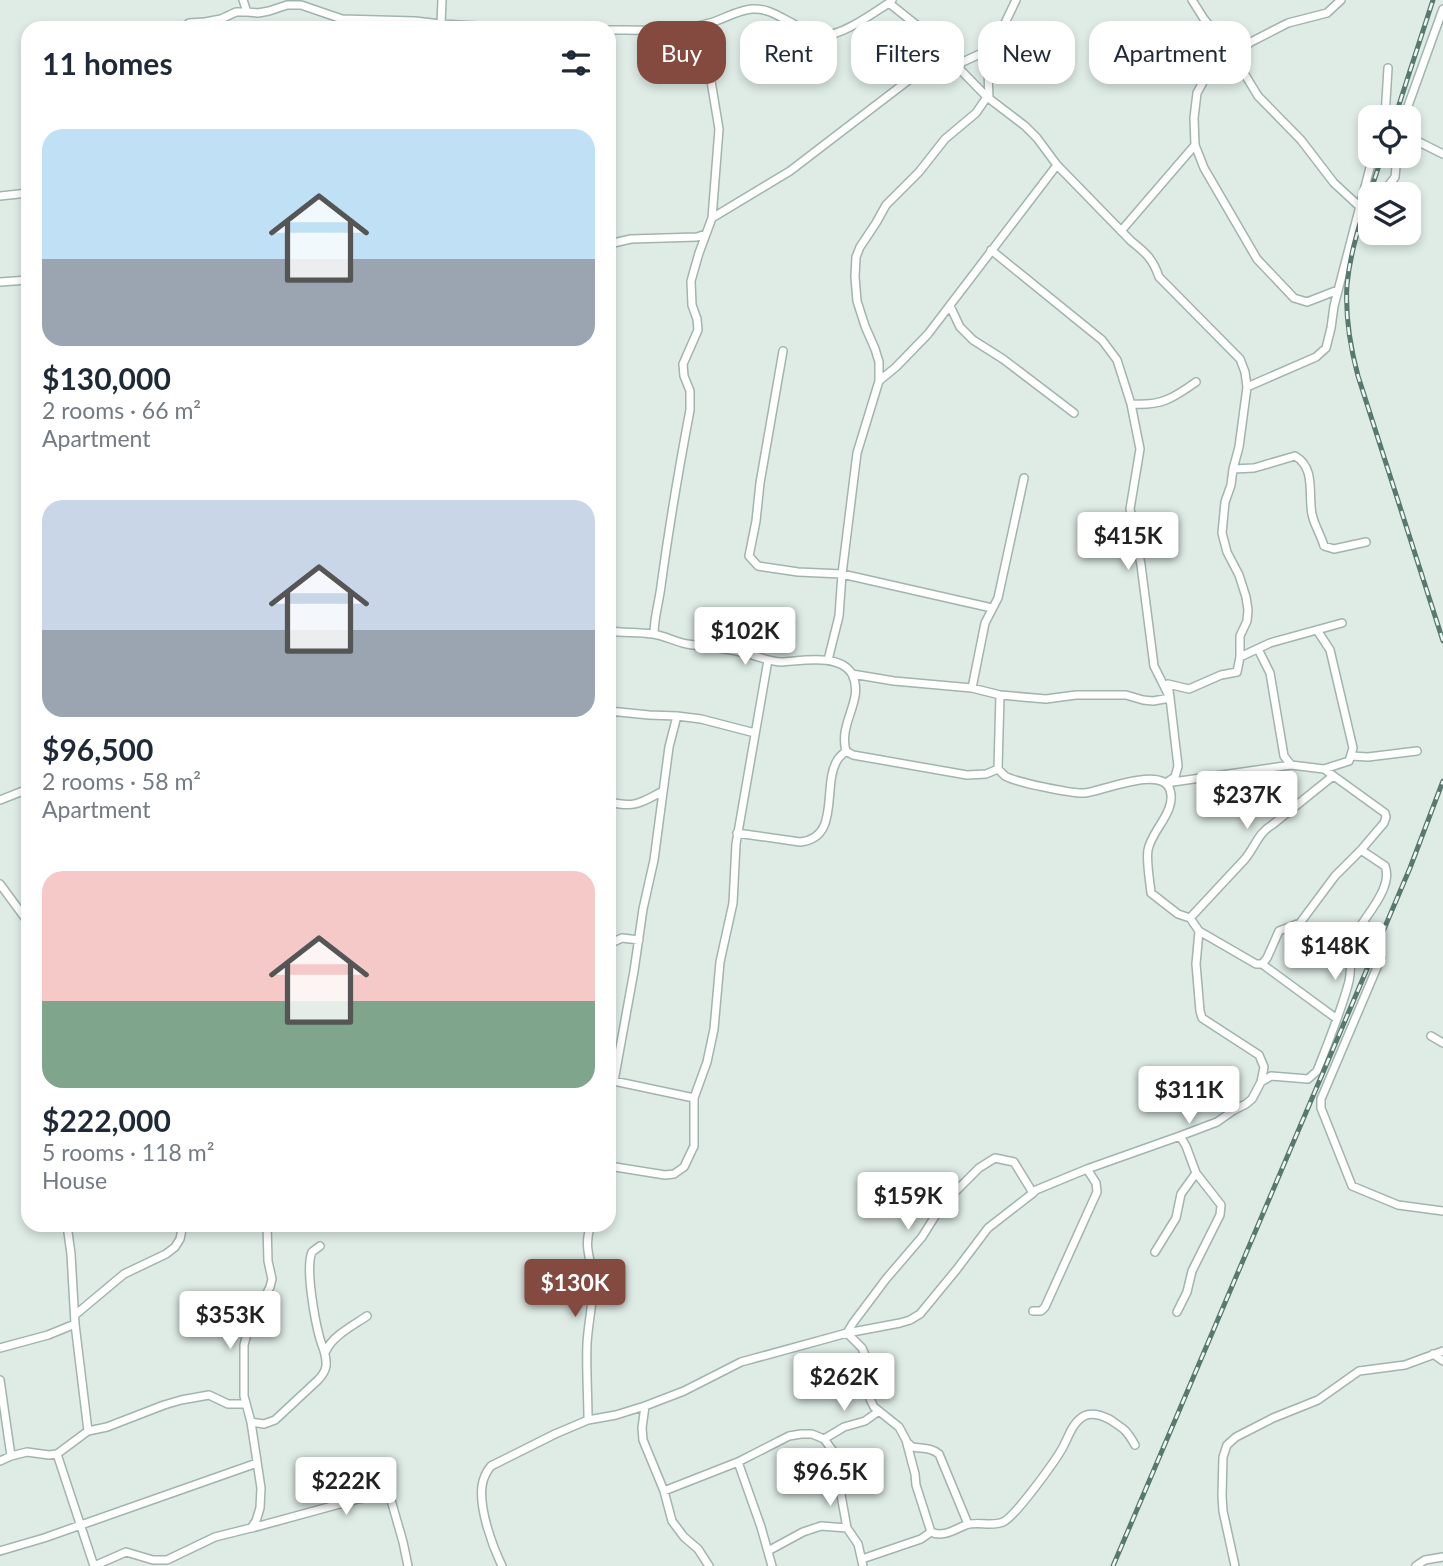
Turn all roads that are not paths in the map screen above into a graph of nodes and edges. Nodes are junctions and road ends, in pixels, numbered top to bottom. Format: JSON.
{"nodes":[{"id":1,"x":243,"y":0,"type":"edge"},
{"id":2,"x":442,"y":0,"type":"edge"},
{"id":3,"x":765,"y":0,"type":"edge"},
{"id":4,"x":1016,"y":0,"type":"edge"},
{"id":5,"x":1192,"y":0,"type":"edge"},
{"id":6,"x":1341,"y":0,"type":"edge"},
{"id":7,"x":891,"y":1,"type":"edge"},
{"id":8,"x":761,"y":9,"type":"junction"},
{"id":9,"x":1443,"y":9,"type":"edge"},
{"id":10,"x":247,"y":12,"type":"junction"},
{"id":11,"x":210,"y":21,"type":"edge"},
{"id":12,"x":362,"y":21,"type":"edge"},
{"id":13,"x":441,"y":21,"type":"edge"},
{"id":14,"x":715,"y":21,"type":"edge"},
{"id":15,"x":913,"y":21,"type":"edge"},
{"id":16,"x":1006,"y":21,"type":"edge"},
{"id":17,"x":1206,"y":21,"type":"edge"},
{"id":18,"x":616,"y":30,"type":"edge"},
{"id":19,"x":637,"y":30,"type":"edge"},
{"id":20,"x":1251,"y":42,"type":"edge"},
{"id":21,"x":1388,"y":68,"type":"dead end"},
{"id":22,"x":964,"y":73,"type":"edge"},
{"id":23,"x":712,"y":84,"type":"edge"},
{"id":24,"x":904,"y":84,"type":"edge"},
{"id":25,"x":988,"y":84,"type":"edge"},
{"id":26,"x":1202,"y":84,"type":"edge"},
{"id":27,"x":1251,"y":84,"type":"edge"},
{"id":28,"x":988,"y":97,"type":"junction"},
{"id":29,"x":1386,"y":105,"type":"edge"},
{"id":30,"x":1408,"y":105,"type":"edge"},
{"id":31,"x":1421,"y":143,"type":"edge"},
{"id":32,"x":1195,"y":145,"type":"junction"},
{"id":33,"x":1443,"y":154,"type":"edge"},
{"id":34,"x":1057,"y":165,"type":"junction"},
{"id":35,"x":21,"y":194,"type":"edge"},
{"id":36,"x":0,"y":196,"type":"edge"},
{"id":37,"x":1358,"y":205,"type":"edge"},
{"id":38,"x":1358,"y":215,"type":"edge"},
{"id":39,"x":712,"y":218,"type":"junction"},
{"id":40,"x":1121,"y":231,"type":"junction"},
{"id":41,"x":706,"y":234,"type":"junction"},
{"id":42,"x":616,"y":242,"type":"edge"},
{"id":43,"x":991,"y":250,"type":"junction"},
{"id":44,"x":21,"y":280,"type":"edge"},
{"id":45,"x":0,"y":282,"type":"edge"},
{"id":46,"x":1338,"y":290,"type":"junction"},
{"id":47,"x":950,"y":306,"type":"junction"},
{"id":48,"x":783,"y":351,"type":"dead end"},
{"id":49,"x":879,"y":381,"type":"junction"},
{"id":50,"x":1196,"y":382,"type":"dead end"},
{"id":51,"x":1247,"y":387,"type":"junction"},
{"id":52,"x":1131,"y":404,"type":"junction"},
{"id":53,"x":1074,"y":413,"type":"dead end"},
{"id":54,"x":1233,"y":469,"type":"junction"},
{"id":55,"x":1024,"y":478,"type":"dead end"},
{"id":56,"x":1366,"y":542,"type":"dead end"},
{"id":57,"x":842,"y":574,"type":"junction"},
{"id":58,"x":992,"y":608,"type":"junction"},
{"id":59,"x":1342,"y":623,"type":"dead end"},
{"id":60,"x":1317,"y":630,"type":"junction"},
{"id":61,"x":616,"y":631,"type":"edge"},
{"id":62,"x":654,"y":634,"type":"junction"},
{"id":63,"x":1258,"y":649,"type":"junction"},
{"id":64,"x":1240,"y":657,"type":"junction"},
{"id":65,"x":768,"y":660,"type":"junction"},
{"id":66,"x":828,"y":660,"type":"junction"},
{"id":67,"x":852,"y":674,"type":"junction"},
{"id":68,"x":972,"y":688,"type":"junction"},
{"id":69,"x":1000,"y":695,"type":"junction"},
{"id":70,"x":1170,"y":698,"type":"junction"},
{"id":71,"x":616,"y":711,"type":"edge"},
{"id":72,"x":677,"y":716,"type":"junction"},
{"id":73,"x":755,"y":733,"type":"junction"},
{"id":74,"x":846,"y":751,"type":"junction"},
{"id":75,"x":1417,"y":751,"type":"dead end"},
{"id":76,"x":1352,"y":756,"type":"junction"},
{"id":77,"x":1291,"y":765,"type":"junction"},
{"id":78,"x":998,"y":769,"type":"junction"},
{"id":79,"x":1324,"y":769,"type":"junction"},
{"id":80,"x":1333,"y":776,"type":"junction"},
{"id":81,"x":1166,"y":783,"type":"junction"},
{"id":82,"x":663,"y":791,"type":"junction"},
{"id":83,"x":21,"y":792,"type":"edge"},
{"id":84,"x":0,"y":800,"type":"edge"},
{"id":85,"x":616,"y":804,"type":"edge"},
{"id":86,"x":737,"y":833,"type":"junction"},
{"id":87,"x":1361,"y":850,"type":"junction"},
{"id":88,"x":0,"y":884,"type":"edge"},
{"id":89,"x":21,"y":912,"type":"edge"},
{"id":90,"x":1190,"y":918,"type":"junction"},
{"id":91,"x":1199,"y":931,"type":"junction"},
{"id":92,"x":639,"y":940,"type":"junction"},
{"id":93,"x":616,"y":941,"type":"edge"},
{"id":94,"x":1381,"y":958,"type":"dead end"},
{"id":95,"x":1262,"y":964,"type":"junction"},
{"id":96,"x":1336,"y":1018,"type":"junction"},
{"id":97,"x":1431,"y":1036,"type":"dead end"},
{"id":98,"x":1443,"y":1043,"type":"edge"},
{"id":99,"x":616,"y":1059,"type":"edge"},
{"id":100,"x":616,"y":1081,"type":"edge"},
{"id":101,"x":1261,"y":1082,"type":"junction"},
{"id":102,"x":694,"y":1098,"type":"junction"},
{"id":103,"x":1180,"y":1136,"type":"junction"},
{"id":104,"x":616,"y":1167,"type":"edge"},
{"id":105,"x":1087,"y":1168,"type":"junction"},
{"id":106,"x":1196,"y":1173,"type":"junction"},
{"id":107,"x":1034,"y":1193,"type":"junction"},
{"id":108,"x":1443,"y":1211,"type":"edge"},
{"id":109,"x":67,"y":1232,"type":"edge"},
{"id":110,"x":182,"y":1232,"type":"edge"},
{"id":111,"x":267,"y":1232,"type":"edge"},
{"id":112,"x":589,"y":1232,"type":"edge"},
{"id":113,"x":320,"y":1246,"type":"dead end"},
{"id":114,"x":1155,"y":1252,"type":"dead end"},
{"id":115,"x":1033,"y":1311,"type":"dead end"},
{"id":116,"x":1177,"y":1312,"type":"dead end"},
{"id":117,"x":75,"y":1315,"type":"junction"},
{"id":118,"x":367,"y":1316,"type":"dead end"},
{"id":119,"x":75,"y":1324,"type":"junction"},
{"id":120,"x":847,"y":1333,"type":"junction"},
{"id":121,"x":0,"y":1348,"type":"edge"},
{"id":122,"x":326,"y":1351,"type":"junction"},
{"id":123,"x":1443,"y":1351,"type":"edge"},
{"id":124,"x":1433,"y":1354,"type":"junction"},
{"id":125,"x":1443,"y":1361,"type":"edge"},
{"id":126,"x":0,"y":1380,"type":"edge"},
{"id":127,"x":246,"y":1405,"type":"junction"},
{"id":128,"x":645,"y":1406,"type":"junction"},
{"id":129,"x":879,"y":1411,"type":"junction"},
{"id":130,"x":588,"y":1420,"type":"junction"},
{"id":131,"x":251,"y":1422,"type":"junction"},
{"id":132,"x":88,"y":1431,"type":"junction"},
{"id":133,"x":824,"y":1439,"type":"junction"},
{"id":134,"x":906,"y":1440,"type":"junction"},
{"id":135,"x":1135,"y":1445,"type":"dead end"},
{"id":136,"x":57,"y":1454,"type":"junction"},
{"id":137,"x":11,"y":1456,"type":"junction"},
{"id":138,"x":0,"y":1461,"type":"edge"},
{"id":139,"x":738,"y":1462,"type":"junction"},
{"id":140,"x":257,"y":1463,"type":"junction"},
{"id":141,"x":664,"y":1491,"type":"junction"},
{"id":142,"x":968,"y":1524,"type":"junction"},
{"id":143,"x":80,"y":1525,"type":"junction"},
{"id":144,"x":251,"y":1528,"type":"junction"},
{"id":145,"x":847,"y":1528,"type":"junction"},
{"id":146,"x":931,"y":1532,"type":"junction"},
{"id":147,"x":0,"y":1551,"type":"edge"},
{"id":148,"x":768,"y":1551,"type":"junction"},
{"id":149,"x":1443,"y":1557,"type":"edge"},
{"id":150,"x":862,"y":1562,"type":"edge"},
{"id":151,"x":1418,"y":1565,"type":"edge"},
{"id":152,"x":408,"y":1566,"type":"edge"},
{"id":153,"x":502,"y":1566,"type":"edge"},
{"id":154,"x":709,"y":1566,"type":"edge"},
{"id":155,"x":772,"y":1566,"type":"edge"},
{"id":156,"x":1235,"y":1566,"type":"edge"},
{"id":157,"x":1406,"y":1566,"type":"edge"}],
"edges":[{"from":1,"to":10,"type":"street"},
{"from":2,"to":13,"type":"street"},
{"from":3,"to":8,"type":"street"},
{"from":4,"to":16,"type":"street"},
{"from":5,"to":17,"type":"street"},
{"from":6,"to":20,"type":"street"},
{"from":7,"to":8,"type":"street"},
{"from":7,"to":15,"type":"street"},
{"from":8,"to":14,"type":"street"},
{"from":9,"to":30,"type":"street"},
{"from":10,"to":11,"type":"street"},
{"from":10,"to":12,"type":"street"},
{"from":18,"to":19,"type":"street"},
{"from":21,"to":29,"type":"street"},
{"from":22,"to":28,"type":"street"},
{"from":23,"to":39,"type":"street"},
{"from":24,"to":39,"type":"street"},
{"from":25,"to":28,"type":"street"},
{"from":26,"to":32,"type":"street"},
{"from":27,"to":37,"type":"street"},
{"from":28,"to":34,"type":"street"},
{"from":28,"to":49,"type":"street"},
{"from":31,"to":33,"type":"street"},
{"from":32,"to":40,"type":"street"},
{"from":32,"to":46,"type":"street"},
{"from":34,"to":40,"type":"street"},
{"from":34,"to":43,"type":"street"},
{"from":35,"to":36,"type":"street"},
{"from":38,"to":46,"type":"street"},
{"from":39,"to":41,"type":"street"},
{"from":40,"to":51,"type":"street"},
{"from":41,"to":42,"type":"street"},
{"from":41,"to":62,"type":"street"},
{"from":43,"to":47,"type":"street"},
{"from":43,"to":52,"type":"street"},
{"from":44,"to":45,"type":"street"},
{"from":46,"to":51,"type":"street"},
{"from":47,"to":49,"type":"street"},
{"from":47,"to":53,"type":"street"},
{"from":48,"to":57,"type":"street"},
{"from":49,"to":57,"type":"street"},
{"from":50,"to":52,"type":"street"},
{"from":51,"to":54,"type":"street"},
{"from":52,"to":70,"type":"street"},
{"from":54,"to":56,"type":"street"},
{"from":54,"to":64,"type":"street"},
{"from":55,"to":58,"type":"street"},
{"from":57,"to":58,"type":"street"},
{"from":57,"to":66,"type":"street"},
{"from":58,"to":68,"type":"street"},
{"from":59,"to":60,"type":"street"},
{"from":60,"to":63,"type":"street"},
{"from":60,"to":76,"type":"street"},
{"from":61,"to":62,"type":"street"},
{"from":62,"to":65,"type":"street"},
{"from":63,"to":64,"type":"street"},
{"from":63,"to":77,"type":"street"},
{"from":64,"to":70,"type":"street"},
{"from":65,"to":66,"type":"street"},
{"from":65,"to":73,"type":"street"},
{"from":66,"to":67,"type":"street"},
{"from":67,"to":68,"type":"street"},
{"from":67,"to":74,"type":"street"},
{"from":68,"to":69,"type":"street"},
{"from":69,"to":70,"type":"street"},
{"from":69,"to":78,"type":"street"},
{"from":70,"to":81,"type":"street"},
{"from":71,"to":72,"type":"street"},
{"from":72,"to":73,"type":"street"},
{"from":72,"to":82,"type":"street"},
{"from":73,"to":86,"type":"street"},
{"from":74,"to":78,"type":"street"},
{"from":74,"to":86,"type":"street"},
{"from":75,"to":76,"type":"street"},
{"from":76,"to":79,"type":"street"},
{"from":77,"to":79,"type":"street"},
{"from":77,"to":81,"type":"street"},
{"from":78,"to":81,"type":"street"},
{"from":79,"to":80,"type":"street"},
{"from":80,"to":87,"type":"street"},
{"from":80,"to":90,"type":"street"},
{"from":81,"to":90,"type":"street"},
{"from":82,"to":85,"type":"street"},
{"from":82,"to":92,"type":"street"},
{"from":83,"to":84,"type":"street"},
{"from":86,"to":102,"type":"street"},
{"from":87,"to":95,"type":"street"},
{"from":87,"to":96,"type":"street"},
{"from":88,"to":89,"type":"street"},
{"from":90,"to":91,"type":"street"},
{"from":91,"to":95,"type":"street"},
{"from":91,"to":101,"type":"street"},
{"from":92,"to":93,"type":"street"},
{"from":92,"to":99,"type":"street"},
{"from":94,"to":108,"type":"street"},
{"from":95,"to":96,"type":"street"},
{"from":96,"to":101,"type":"street"},
{"from":97,"to":98,"type":"street"},
{"from":100,"to":102,"type":"street"},
{"from":101,"to":103,"type":"street"},
{"from":102,"to":104,"type":"street"},
{"from":103,"to":105,"type":"street"},
{"from":103,"to":106,"type":"street"},
{"from":105,"to":107,"type":"street"},
{"from":105,"to":115,"type":"street"},
{"from":106,"to":114,"type":"street"},
{"from":106,"to":116,"type":"street"},
{"from":107,"to":120,"type":"street"},
{"from":107,"to":120,"type":"street"},
{"from":109,"to":117,"type":"street"},
{"from":110,"to":117,"type":"street"},
{"from":111,"to":127,"type":"street"},
{"from":112,"to":130,"type":"street"},
{"from":113,"to":122,"type":"street"},
{"from":117,"to":119,"type":"street"},
{"from":118,"to":122,"type":"street"},
{"from":119,"to":121,"type":"street"},
{"from":119,"to":132,"type":"street"},
{"from":120,"to":128,"type":"street"},
{"from":120,"to":129,"type":"street"},
{"from":122,"to":131,"type":"street"},
{"from":123,"to":124,"type":"street"},
{"from":124,"to":125,"type":"street"},
{"from":124,"to":156,"type":"street"},
{"from":126,"to":137,"type":"street"},
{"from":127,"to":131,"type":"street"},
{"from":127,"to":132,"type":"street"},
{"from":128,"to":130,"type":"street"},
{"from":128,"to":141,"type":"street"},
{"from":129,"to":133,"type":"street"},
{"from":129,"to":134,"type":"street"},
{"from":130,"to":153,"type":"street"},
{"from":131,"to":140,"type":"street"},
{"from":132,"to":136,"type":"street"},
{"from":133,"to":139,"type":"street"},
{"from":133,"to":145,"type":"street"},
{"from":134,"to":142,"type":"street"},
{"from":134,"to":146,"type":"street"},
{"from":135,"to":142,"type":"street"},
{"from":136,"to":137,"type":"street"},
{"from":136,"to":143,"type":"street"},
{"from":137,"to":138,"type":"street"},
{"from":139,"to":141,"type":"street"},
{"from":139,"to":148,"type":"street"},
{"from":140,"to":143,"type":"street"},
{"from":140,"to":144,"type":"street"},
{"from":141,"to":154,"type":"street"},
{"from":142,"to":146,"type":"street"},
{"from":143,"to":144,"type":"street"},
{"from":143,"to":147,"type":"street"},
{"from":144,"to":152,"type":"street"},
{"from":145,"to":148,"type":"street"},
{"from":145,"to":150,"type":"street"},
{"from":146,"to":150,"type":"street"},
{"from":148,"to":155,"type":"street"},
{"from":149,"to":151,"type":"street"},
{"from":151,"to":157,"type":"street"}]}
